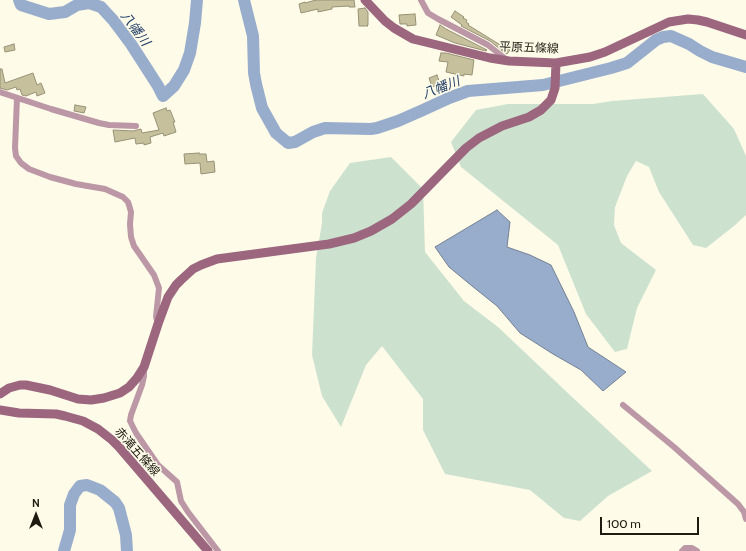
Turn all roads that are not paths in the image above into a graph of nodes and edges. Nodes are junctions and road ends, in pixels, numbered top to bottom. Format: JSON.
{"nodes":[{"id":1,"x":365,"y":0,"type":"edge"},
{"id":2,"x":421,"y":0,"type":"edge"},
{"id":3,"x":746,"y":35,"type":"edge"},
{"id":4,"x":509,"y":61,"type":"junction"},
{"id":5,"x":556,"y":63,"type":"junction"},
{"id":6,"x":0,"y":92,"type":"edge"},
{"id":7,"x":17,"y":98,"type":"junction"},
{"id":8,"x":136,"y":126,"type":"dead end"},
{"id":9,"x":158,"y":324,"type":"junction"},
{"id":10,"x":144,"y":367,"type":"junction"},
{"id":11,"x":0,"y":394,"type":"edge"},
{"id":12,"x":623,"y":405,"type":"dead end"},
{"id":13,"x":0,"y":410,"type":"edge"},
{"id":14,"x":746,"y":518,"type":"edge"},
{"id":15,"x":208,"y":551,"type":"edge"},
{"id":16,"x":218,"y":551,"type":"edge"},
{"id":17,"x":682,"y":551,"type":"edge"},
{"id":18,"x":698,"y":551,"type":"edge"}],
"edges":[{"from":1,"to":4,"type":"street","name":"平原五條線"},
{"from":2,"to":4,"type":"street"},
{"from":3,"to":5,"type":"street","name":"平原五條線"},
{"from":4,"to":5,"type":"street","name":"平原五條線"},
{"from":5,"to":9,"type":"street"},
{"from":6,"to":7,"type":"street"},
{"from":7,"to":8,"type":"street"},
{"from":7,"to":9,"type":"street"},
{"from":9,"to":10,"type":"street"},
{"from":10,"to":11,"type":"street"},
{"from":10,"to":16,"type":"street"},
{"from":12,"to":14,"type":"street"},
{"from":13,"to":15,"type":"street","name":"赤滝五條線"},
{"from":17,"to":18,"type":"street"}]}
